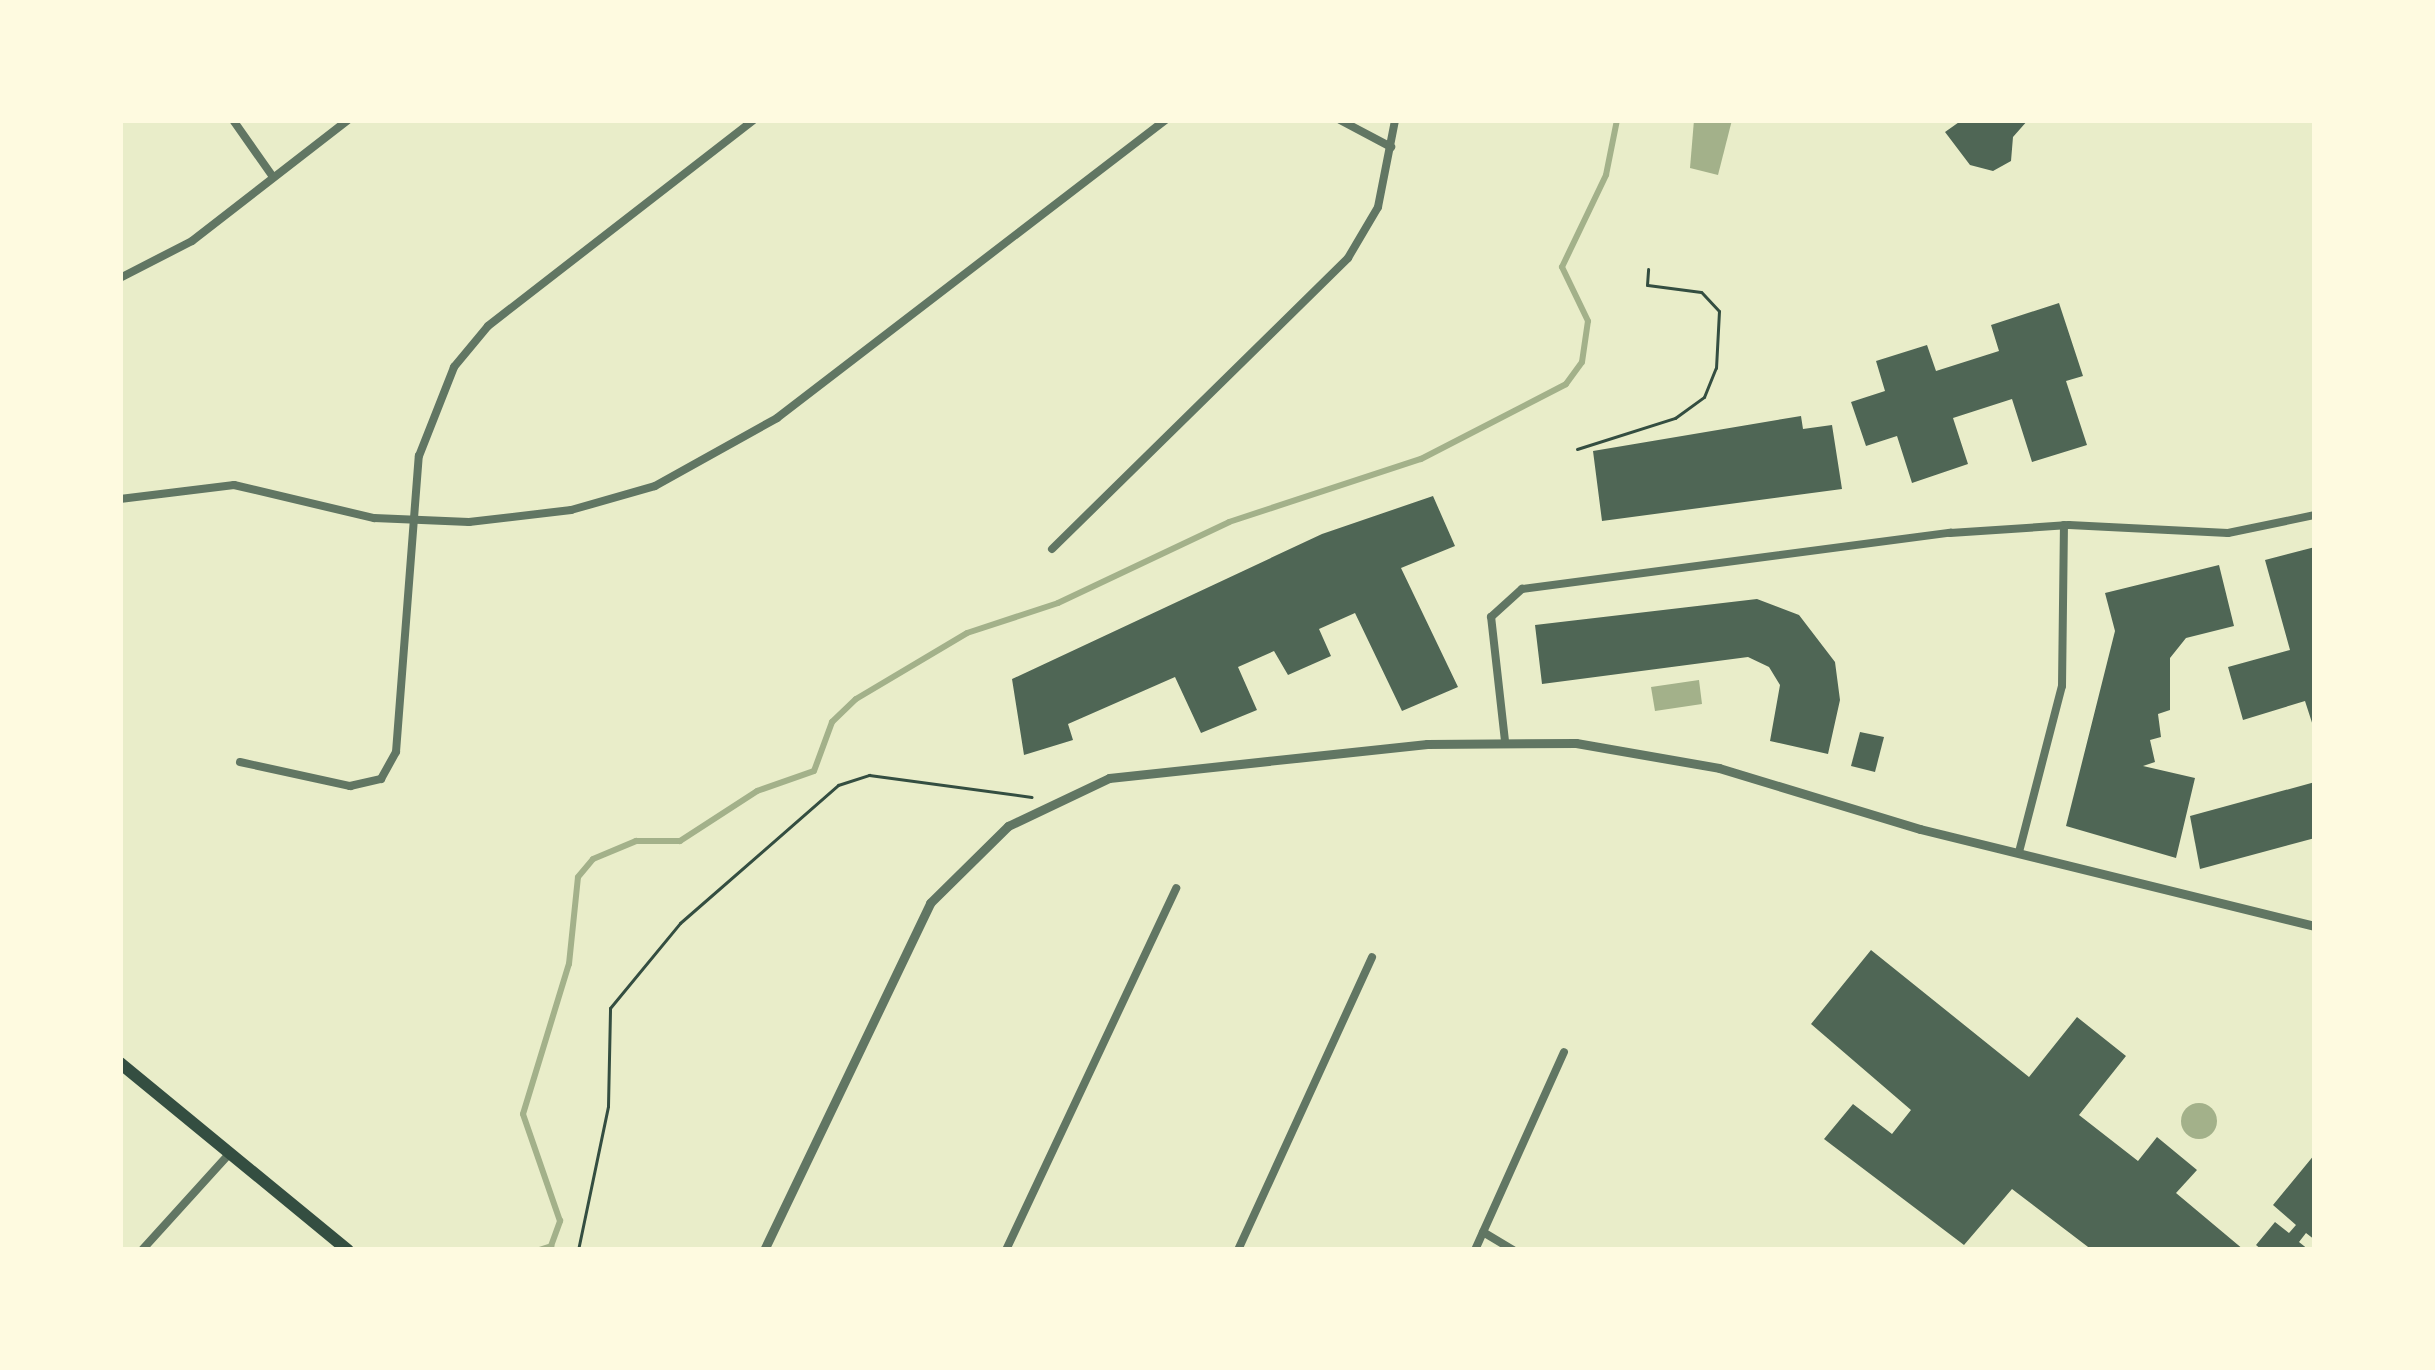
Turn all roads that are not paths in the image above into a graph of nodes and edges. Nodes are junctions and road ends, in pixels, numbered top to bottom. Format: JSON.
{"nodes":[{"id":1,"x":233,"y":120,"type":"edge"},
{"id":2,"x":348,"y":120,"type":"edge"},
{"id":3,"x":754,"y":120,"type":"edge"},
{"id":4,"x":1166,"y":120,"type":"edge"},
{"id":5,"x":1340,"y":120,"type":"edge"},
{"id":6,"x":1395,"y":120,"type":"edge"},
{"id":7,"x":1391,"y":147,"type":"junction"},
{"id":8,"x":272,"y":177,"type":"junction"},
{"id":9,"x":120,"y":278,"type":"edge"},
{"id":10,"x":120,"y":499,"type":"edge"},
{"id":11,"x":2315,"y":515,"type":"edge"},
{"id":12,"x":412,"y":520,"type":"junction"},
{"id":13,"x":2064,"y":525,"type":"junction"},
{"id":14,"x":1052,"y":549,"type":"dead end"},
{"id":15,"x":1505,"y":740,"type":"junction"},
{"id":16,"x":239,"y":762,"type":"dead end"},
{"id":17,"x":2019,"y":852,"type":"junction"},
{"id":18,"x":1177,"y":888,"type":"dead end"},
{"id":19,"x":2315,"y":926,"type":"edge"},
{"id":20,"x":1372,"y":957,"type":"dead end"},
{"id":21,"x":1564,"y":1052,"type":"dead end"},
{"id":22,"x":120,"y":1063,"type":"edge"},
{"id":23,"x":230,"y":1153,"type":"junction"},
{"id":24,"x":1483,"y":1232,"type":"junction"},
{"id":25,"x":142,"y":1250,"type":"edge"},
{"id":26,"x":348,"y":1250,"type":"edge"},
{"id":27,"x":764,"y":1250,"type":"edge"},
{"id":28,"x":1006,"y":1250,"type":"edge"},
{"id":29,"x":1238,"y":1250,"type":"edge"},
{"id":30,"x":1474,"y":1250,"type":"edge"},
{"id":31,"x":1513,"y":1250,"type":"edge"}],
"edges":[{"from":1,"to":8,"type":"street"},
{"from":2,"to":8,"type":"street"},
{"from":3,"to":12,"type":"street"},
{"from":4,"to":12,"type":"street"},
{"from":5,"to":7,"type":"street"},
{"from":6,"to":7,"type":"street"},
{"from":7,"to":14,"type":"street"},
{"from":8,"to":9,"type":"street"},
{"from":10,"to":12,"type":"street"},
{"from":11,"to":13,"type":"street"},
{"from":12,"to":16,"type":"street"},
{"from":13,"to":15,"type":"street"},
{"from":13,"to":17,"type":"street"},
{"from":15,"to":17,"type":"street"},
{"from":15,"to":27,"type":"street"},
{"from":17,"to":19,"type":"street"},
{"from":18,"to":28,"type":"street"},
{"from":20,"to":29,"type":"street"},
{"from":21,"to":24,"type":"street"},
{"from":22,"to":23,"type":"main road"},
{"from":23,"to":25,"type":"street"},
{"from":23,"to":26,"type":"main road"},
{"from":24,"to":30,"type":"street"},
{"from":24,"to":31,"type":"street"}]}
